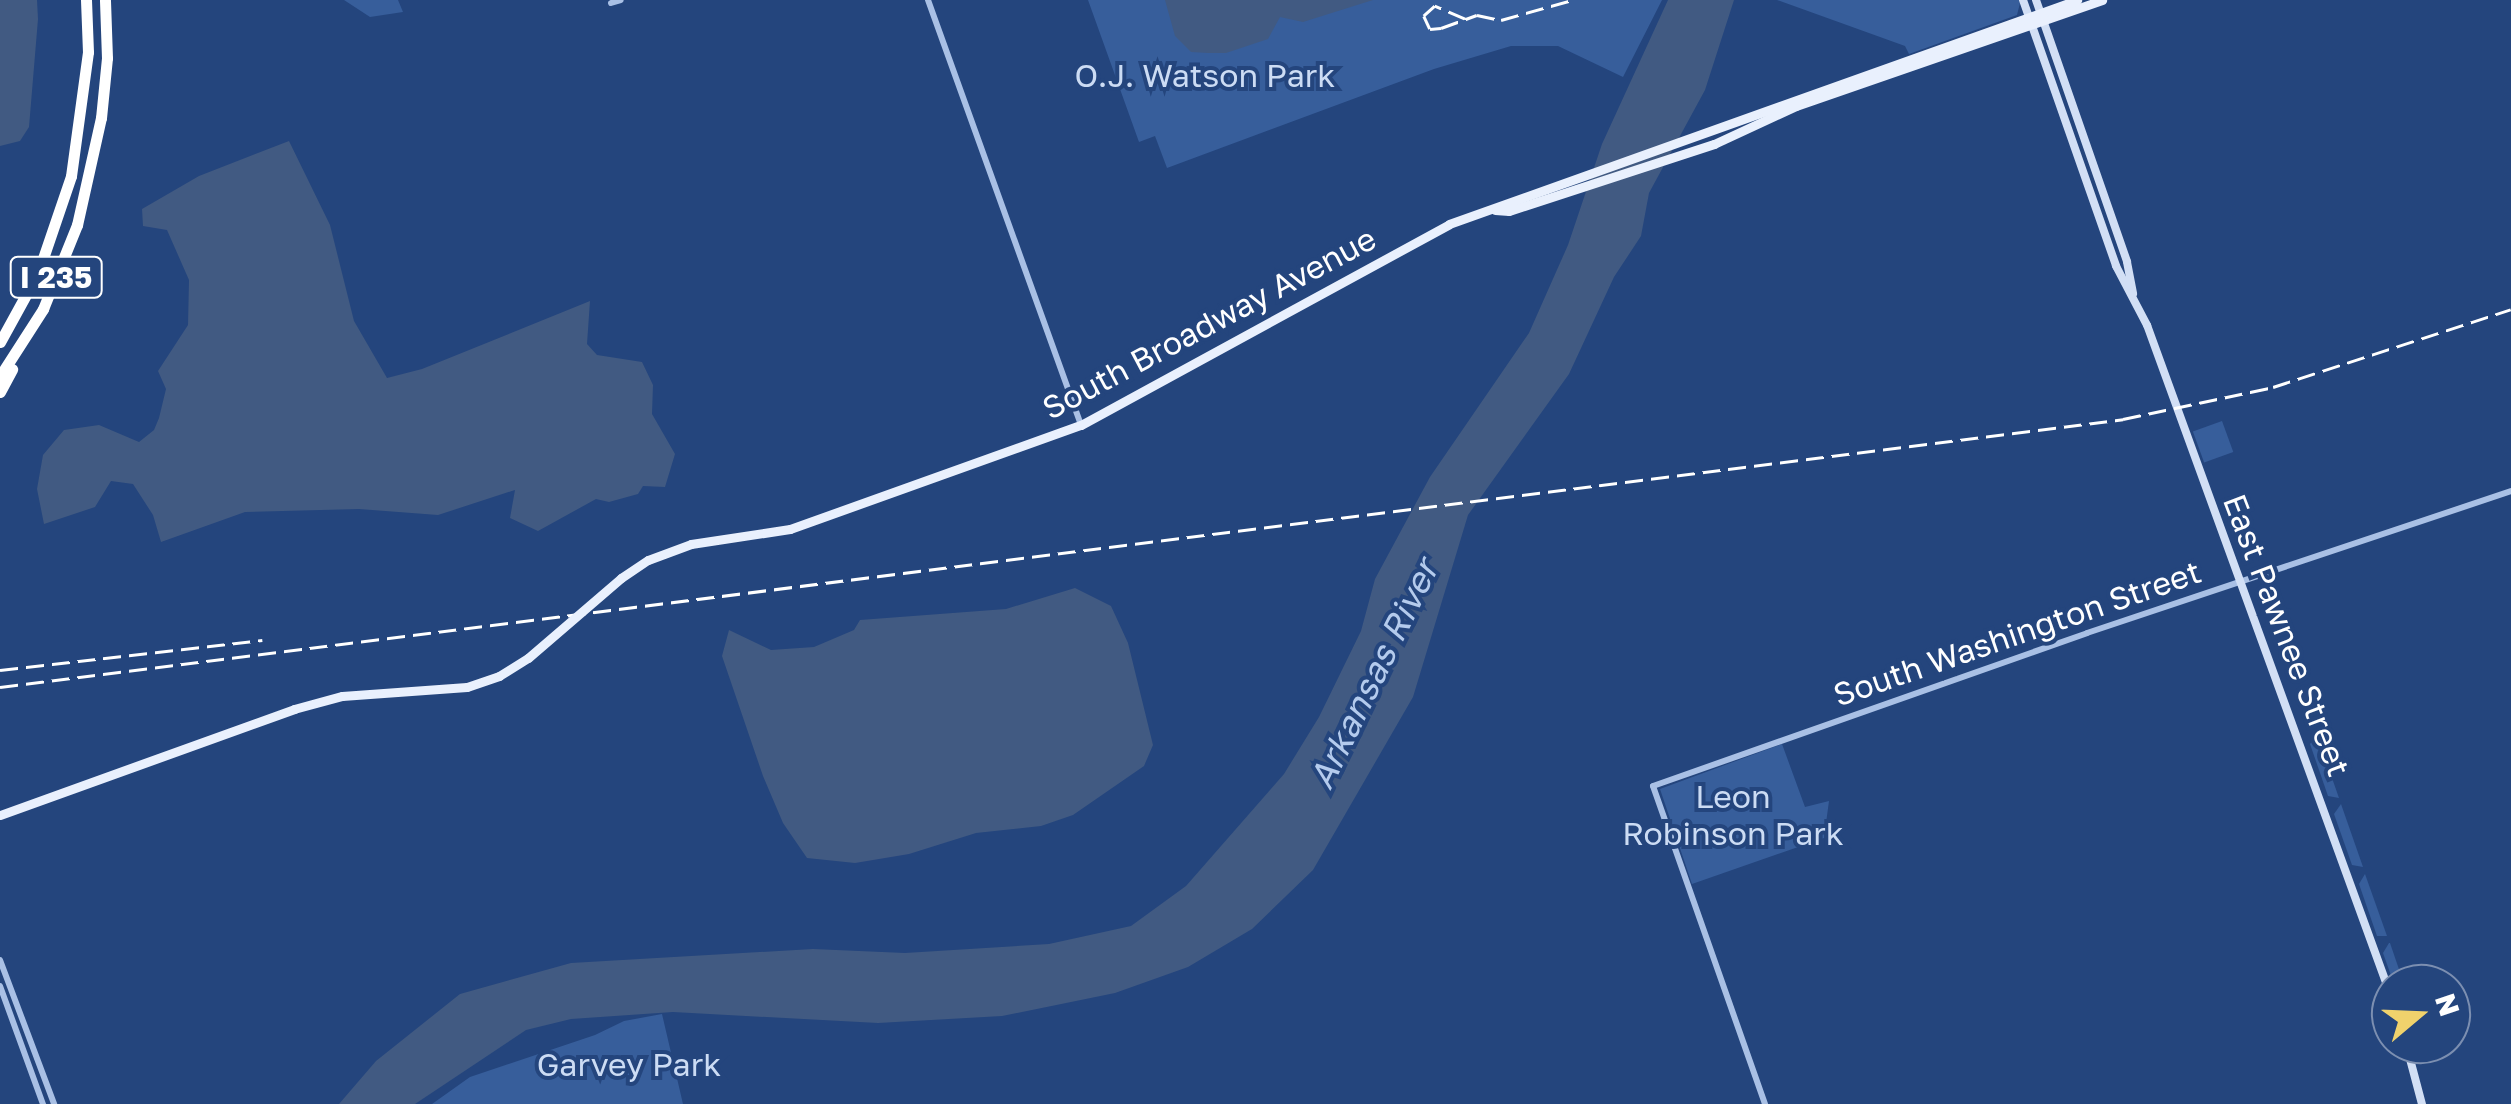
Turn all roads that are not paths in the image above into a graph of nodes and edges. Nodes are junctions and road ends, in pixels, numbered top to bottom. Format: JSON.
{"nodes":[{"id":1,"x":86,"y":0,"type":"edge"},
{"id":2,"x":105,"y":0,"type":"edge"},
{"id":3,"x":620,"y":0,"type":"edge"},
{"id":4,"x":928,"y":0,"type":"edge"},
{"id":5,"x":2023,"y":0,"type":"edge"},
{"id":6,"x":2036,"y":0,"type":"edge"},
{"id":7,"x":2078,"y":0,"type":"edge"},
{"id":8,"x":2102,"y":0,"type":"edge"},
{"id":9,"x":611,"y":4,"type":"dead end"},
{"id":10,"x":2042,"y":17,"type":"junction"},
{"id":11,"x":2030,"y":21,"type":"junction"},
{"id":12,"x":1495,"y":210,"type":"junction"},
{"id":13,"x":2132,"y":293,"type":"junction"},
{"id":14,"x":34,"y":322,"type":"junction"},
{"id":15,"x":1,"y":341,"type":"edge"},
{"id":16,"x":0,"y":376,"type":"edge"},
{"id":17,"x":0,"y":392,"type":"edge"},
{"id":18,"x":1081,"y":425,"type":"junction"},
{"id":19,"x":2511,"y":491,"type":"edge"},
{"id":20,"x":2238,"y":585,"type":"junction"},
{"id":21,"x":0,"y":815,"type":"edge"},
{"id":22,"x":0,"y":960,"type":"edge"},
{"id":23,"x":2380,"y":964,"type":"edge"},
{"id":24,"x":0,"y":986,"type":"edge"},
{"id":25,"x":2411,"y":1064,"type":"edge"},
{"id":26,"x":44,"y":1104,"type":"edge"},
{"id":27,"x":54,"y":1104,"type":"edge"},
{"id":28,"x":1765,"y":1104,"type":"edge"},
{"id":29,"x":2422,"y":1104,"type":"edge"}],
"edges":[{"from":1,"to":15,"type":"highway","number":"I 235"},
{"from":2,"to":14,"type":"highway","number":"I 235"},
{"from":3,"to":9,"type":"street"},
{"from":4,"to":18,"type":"street"},
{"from":5,"to":11,"type":"main road","name":"East Pawnee Street"},
{"from":6,"to":10,"type":"main road","name":"East Pawnee Street"},
{"from":7,"to":10,"type":"main road","name":"South Broadway Avenue"},
{"from":8,"to":10,"type":"main road","name":"South Broadway Avenue"},
{"from":10,"to":11,"type":"main road","name":"South Broadway Avenue"},
{"from":10,"to":13,"type":"main road","name":"East Pawnee Street"},
{"from":11,"to":12,"type":"main road","name":"South Broadway Avenue"},
{"from":11,"to":12,"type":"main road","name":"South Broadway Avenue"},
{"from":11,"to":13,"type":"main road","name":"East Pawnee Street"},
{"from":12,"to":18,"type":"main road","name":"South Broadway Avenue"},
{"from":13,"to":20,"type":"main road","name":"East Pawnee Street"},
{"from":14,"to":16,"type":"highway","number":"I 235"},
{"from":14,"to":17,"type":"highway"},
{"from":18,"to":21,"type":"main road","name":"South Broadway Avenue","bridge":true},
{"from":19,"to":20,"type":"street","name":"South Washington Street"},
{"from":20,"to":23,"type":"main road","name":"East Pawnee Street"},
{"from":20,"to":28,"type":"street","name":"South Washington Street"},
{"from":22,"to":27,"type":"street"},
{"from":24,"to":26,"type":"street"},
{"from":25,"to":29,"type":"main road"}]}
